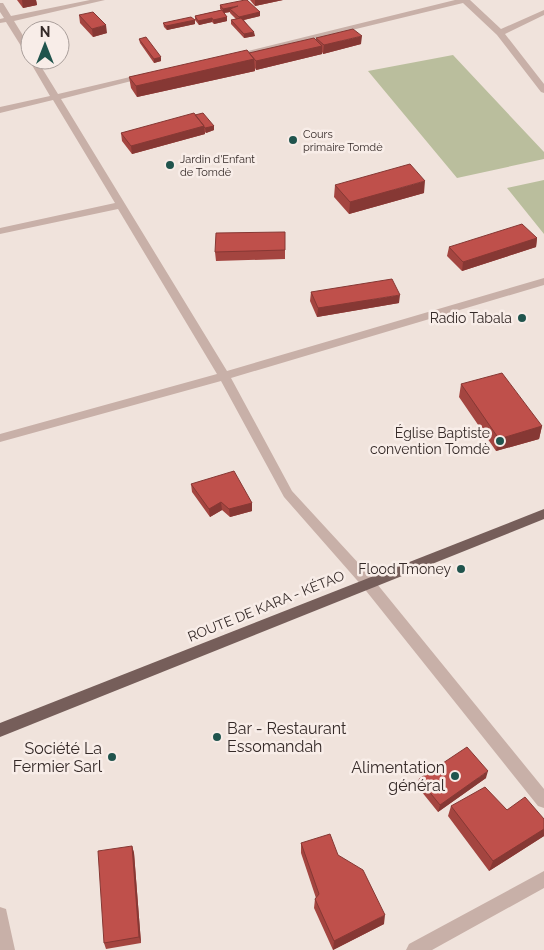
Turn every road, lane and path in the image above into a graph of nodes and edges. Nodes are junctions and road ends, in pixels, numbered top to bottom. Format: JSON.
{"nodes":[{"id":1,"x":101,"y":0,"type":"edge"},
{"id":2,"x":465,"y":0,"type":"edge"},
{"id":3,"x":0,"y":5,"type":"edge"},
{"id":4,"x":544,"y":12,"type":"edge"},
{"id":5,"x":4,"y":20,"type":"edge"},
{"id":6,"x":500,"y":33,"type":"junction"},
{"id":7,"x":20,"y":41,"type":"edge"},
{"id":8,"x":227,"y":57,"type":"edge"},
{"id":9,"x":39,"y":70,"type":"edge"},
{"id":10,"x":161,"y":73,"type":"edge"},
{"id":11,"x":544,"y":90,"type":"edge"},
{"id":12,"x":56,"y":98,"type":"junction"},
{"id":13,"x":0,"y":110,"type":"edge"},
{"id":14,"x":121,"y":205,"type":"junction"},
{"id":15,"x":0,"y":231,"type":"edge"},
{"id":16,"x":544,"y":281,"type":"edge"},
{"id":17,"x":224,"y":376,"type":"junction"},
{"id":18,"x":0,"y":438,"type":"edge"},
{"id":19,"x":544,"y":514,"type":"edge"},
{"id":20,"x":368,"y":583,"type":"junction"},
{"id":21,"x":0,"y":730,"type":"edge"},
{"id":22,"x":544,"y":801,"type":"edge"},
{"id":23,"x":544,"y":879,"type":"edge"},
{"id":24,"x":0,"y":915,"type":"edge"},
{"id":25,"x":6,"y":950,"type":"edge"},
{"id":26,"x":414,"y":950,"type":"edge"}],
"edges":[{"from":1,"to":5,"type":"street"},
{"from":2,"to":6,"type":"street"},
{"from":2,"to":8,"type":"street"},
{"from":3,"to":5,"type":"street"},
{"from":4,"to":6,"type":"street"},
{"from":5,"to":7,"type":"street"},
{"from":6,"to":11,"type":"street"},
{"from":9,"to":12,"type":"street"},
{"from":10,"to":12,"type":"street"},
{"from":12,"to":13,"type":"street"},
{"from":12,"to":14,"type":"street"},
{"from":14,"to":15,"type":"street"},
{"from":14,"to":17,"type":"street"},
{"from":16,"to":17,"type":"street"},
{"from":17,"to":18,"type":"street"},
{"from":17,"to":20,"type":"street"},
{"from":19,"to":20,"type":"main road","name":"ROUTE DE KARA - KÉTAO"},
{"from":20,"to":21,"type":"main road","name":"ROUTE DE KARA - KÉTAO"},
{"from":20,"to":22,"type":"street"},
{"from":23,"to":26,"type":"street"},
{"from":24,"to":25,"type":"street"}]}
